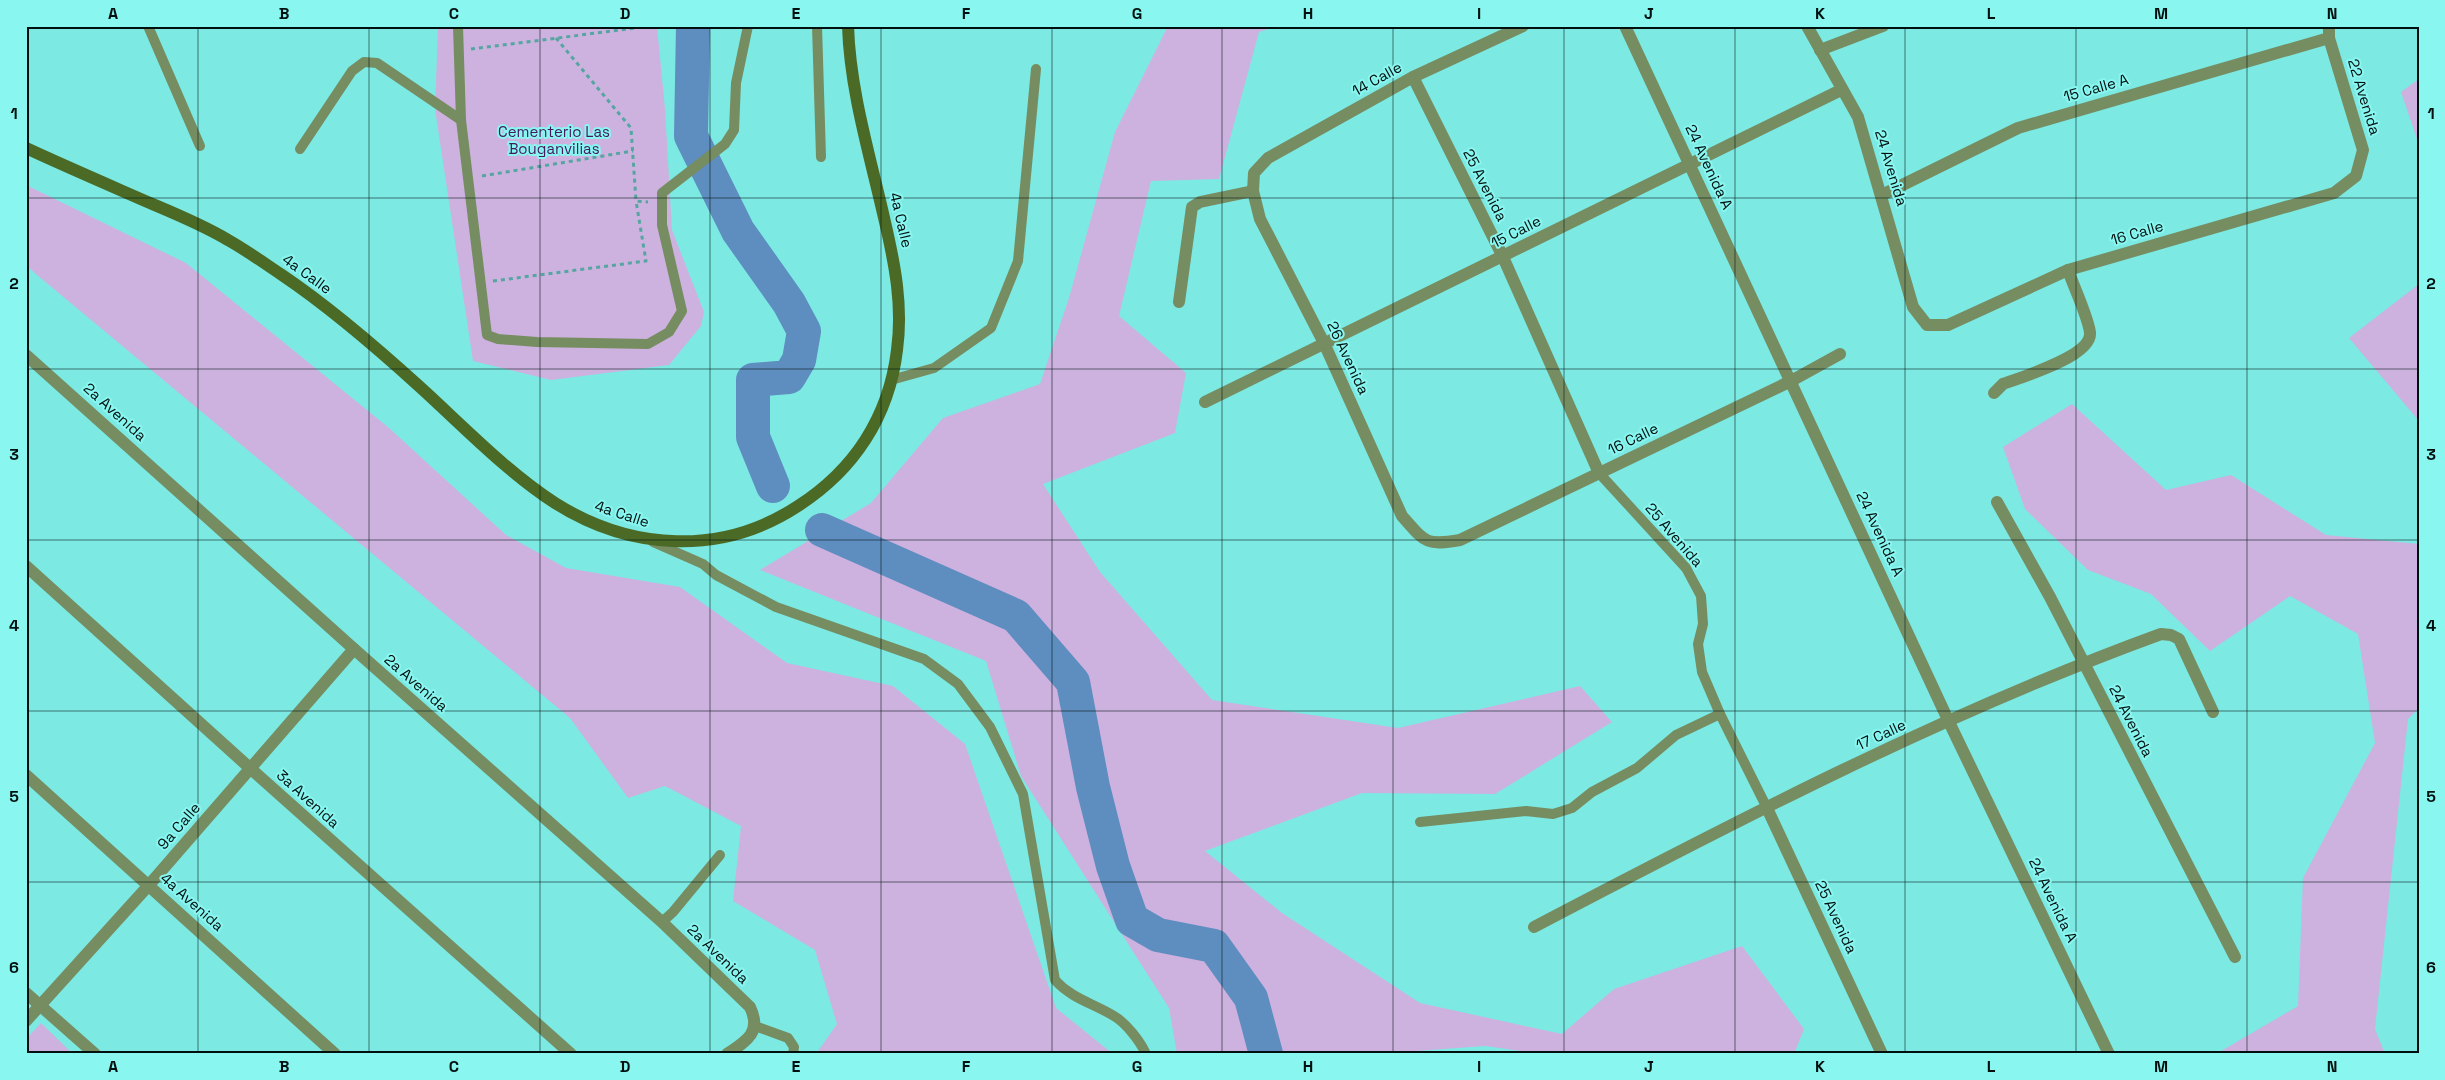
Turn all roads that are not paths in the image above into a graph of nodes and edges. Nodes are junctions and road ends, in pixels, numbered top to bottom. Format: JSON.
{"nodes":[{"id":1,"x":148,"y":26,"type":"edge"},
{"id":2,"x":458,"y":26,"type":"edge"},
{"id":3,"x":748,"y":26,"type":"edge"},
{"id":4,"x":817,"y":26,"type":"edge"},
{"id":5,"x":848,"y":26,"type":"edge"},
{"id":6,"x":1523,"y":26,"type":"edge"},
{"id":7,"x":1625,"y":26,"type":"edge"},
{"id":8,"x":1807,"y":26,"type":"edge"},
{"id":9,"x":1882,"y":26,"type":"edge"},
{"id":10,"x":2329,"y":32,"type":"edge"},
{"id":11,"x":1820,"y":50,"type":"junction"},
{"id":12,"x":1036,"y":69,"type":"dead end"},
{"id":13,"x":1413,"y":78,"type":"junction"},
{"id":14,"x":1841,"y":90,"type":"junction"},
{"id":15,"x":461,"y":120,"type":"junction"},
{"id":16,"x":200,"y":146,"type":"dead end"},
{"id":17,"x":26,"y":148,"type":"edge"},
{"id":18,"x":300,"y":149,"type":"dead end"},
{"id":19,"x":821,"y":158,"type":"dead end"},
{"id":20,"x":1689,"y":163,"type":"junction"},
{"id":21,"x":1254,"y":173,"type":"joint"},
{"id":22,"x":2356,"y":176,"type":"joint"},
{"id":23,"x":1253,"y":191,"type":"junction"},
{"id":24,"x":1882,"y":195,"type":"junction"},
{"id":25,"x":1503,"y":257,"type":"junction"},
{"id":26,"x":2068,"y":270,"type":"junction"},
{"id":27,"x":1179,"y":302,"type":"dead end"},
{"id":28,"x":1927,"y":326,"type":"joint"},
{"id":29,"x":1324,"y":343,"type":"junction"},
{"id":30,"x":26,"y":354,"type":"edge"},
{"id":31,"x":1840,"y":354,"type":"dead end"},
{"id":32,"x":891,"y":380,"type":"junction"},
{"id":33,"x":1790,"y":381,"type":"junction"},
{"id":34,"x":1994,"y":393,"type":"dead end"},
{"id":35,"x":1206,"y":402,"type":"dead end"},
{"id":36,"x":1599,"y":474,"type":"junction"},
{"id":37,"x":1997,"y":502,"type":"dead end"},
{"id":38,"x":650,"y":540,"type":"junction"},
{"id":39,"x":1436,"y":544,"type":"joint"},
{"id":40,"x":26,"y":566,"type":"edge"},
{"id":41,"x":354,"y":650,"type":"junction"},
{"id":42,"x":2083,"y":663,"type":"junction"},
{"id":43,"x":2214,"y":712,"type":"dead end"},
{"id":44,"x":1720,"y":714,"type":"junction"},
{"id":45,"x":1949,"y":722,"type":"junction"},
{"id":46,"x":251,"y":769,"type":"junction"},
{"id":47,"x":26,"y":775,"type":"edge"},
{"id":48,"x":1766,"y":806,"type":"junction"},
{"id":49,"x":1420,"y":822,"type":"dead end"},
{"id":50,"x":720,"y":855,"type":"dead end"},
{"id":51,"x":149,"y":885,"type":"junction"},
{"id":52,"x":662,"y":922,"type":"junction"},
{"id":53,"x":1534,"y":927,"type":"dead end"},
{"id":54,"x":2235,"y":957,"type":"dead end"},
{"id":55,"x":26,"y":993,"type":"edge"},
{"id":56,"x":41,"y":1006,"type":"junction"},
{"id":57,"x":26,"y":1021,"type":"edge"},
{"id":58,"x":755,"y":1026,"type":"junction"},
{"id":59,"x":95,"y":1054,"type":"edge"},
{"id":60,"x":335,"y":1054,"type":"edge"},
{"id":61,"x":571,"y":1054,"type":"edge"},
{"id":62,"x":727,"y":1054,"type":"edge"},
{"id":63,"x":793,"y":1054,"type":"edge"},
{"id":64,"x":1146,"y":1054,"type":"edge"},
{"id":65,"x":1882,"y":1054,"type":"edge"},
{"id":66,"x":2109,"y":1054,"type":"edge"}],
"edges":[{"from":1,"to":16,"type":"lane"},
{"from":2,"to":15,"type":"lane"},
{"from":3,"to":15,"type":"lane"},
{"from":4,"to":19,"type":"lane"},
{"from":5,"to":32,"type":"main road","name":"4a Calle"},
{"from":6,"to":13,"type":"street","name":"14 Calle"},
{"from":7,"to":20,"type":"street","name":"24 Avenida A"},
{"from":8,"to":11,"type":"street","name":"24 Avenida"},
{"from":9,"to":11,"type":"street"},
{"from":10,"to":22,"type":"street","name":"22 Avenida"},
{"from":10,"to":24,"type":"street","name":"15 Calle A"},
{"from":11,"to":14,"type":"street","name":"24 Avenida"},
{"from":12,"to":32,"type":"lane"},
{"from":13,"to":21,"type":"street","name":"14 Calle"},
{"from":13,"to":25,"type":"street","name":"25 Avenida"},
{"from":14,"to":20,"type":"street","name":"15 Calle"},
{"from":14,"to":24,"type":"street","name":"24 Avenida"},
{"from":15,"to":18,"type":"lane"},
{"from":17,"to":38,"type":"main road","name":"4a Calle"},
{"from":20,"to":25,"type":"street","name":"15 Calle"},
{"from":20,"to":33,"type":"street","name":"24 Avenida A"},
{"from":21,"to":23,"type":"street","name":"26 Avenida"},
{"from":22,"to":26,"type":"street","name":"16 Calle"},
{"from":23,"to":27,"type":"street"},
{"from":23,"to":29,"type":"street","name":"26 Avenida"},
{"from":24,"to":28,"type":"street","name":"24 Avenida"},
{"from":25,"to":29,"type":"street","name":"15 Calle"},
{"from":25,"to":36,"type":"street","name":"25 Avenida"},
{"from":26,"to":28,"type":"street","name":"16 Calle"},
{"from":26,"to":34,"type":"street"},
{"from":29,"to":35,"type":"street","name":"15 Calle"},
{"from":29,"to":39,"type":"street","name":"26 Avenida"},
{"from":30,"to":41,"type":"street","name":"2a Avenida"},
{"from":31,"to":33,"type":"street","name":"16 Calle"},
{"from":32,"to":38,"type":"main road","name":"4a Calle"},
{"from":33,"to":36,"type":"street","name":"16 Calle"},
{"from":33,"to":45,"type":"street","name":"24 Avenida A"},
{"from":36,"to":39,"type":"street","name":"16 Calle"},
{"from":36,"to":44,"type":"lane","name":"25 Avenida"},
{"from":37,"to":42,"type":"street","name":"24 Avenida"},
{"from":38,"to":64,"type":"lane"},
{"from":40,"to":46,"type":"street","name":"3a Avenida"},
{"from":41,"to":46,"type":"street","name":"9a Calle"},
{"from":41,"to":52,"type":"street","name":"2a Avenida"},
{"from":42,"to":43,"type":"street","name":"17 Calle"},
{"from":42,"to":45,"type":"street","name":"17 Calle"},
{"from":42,"to":54,"type":"street","name":"24 Avenida"},
{"from":44,"to":48,"type":"lane","name":"25 Avenida"},
{"from":44,"to":49,"type":"lane"},
{"from":45,"to":48,"type":"street","name":"17 Calle"},
{"from":45,"to":66,"type":"street","name":"24 Avenida A"},
{"from":46,"to":51,"type":"street","name":"9a Calle"},
{"from":46,"to":61,"type":"street","name":"3a Avenida"},
{"from":47,"to":51,"type":"street","name":"4a Avenida"},
{"from":48,"to":53,"type":"street","name":"17 Calle"},
{"from":48,"to":65,"type":"street","name":"25 Avenida"},
{"from":50,"to":52,"type":"lane"},
{"from":51,"to":56,"type":"street","name":"9a Calle"},
{"from":51,"to":60,"type":"street","name":"4a Avenida"},
{"from":52,"to":58,"type":"street","name":"2a Avenida"},
{"from":55,"to":56,"type":"street"},
{"from":56,"to":57,"type":"street","name":"9a Calle"},
{"from":56,"to":59,"type":"street"},
{"from":58,"to":62,"type":"street"},
{"from":58,"to":63,"type":"lane"}]}
